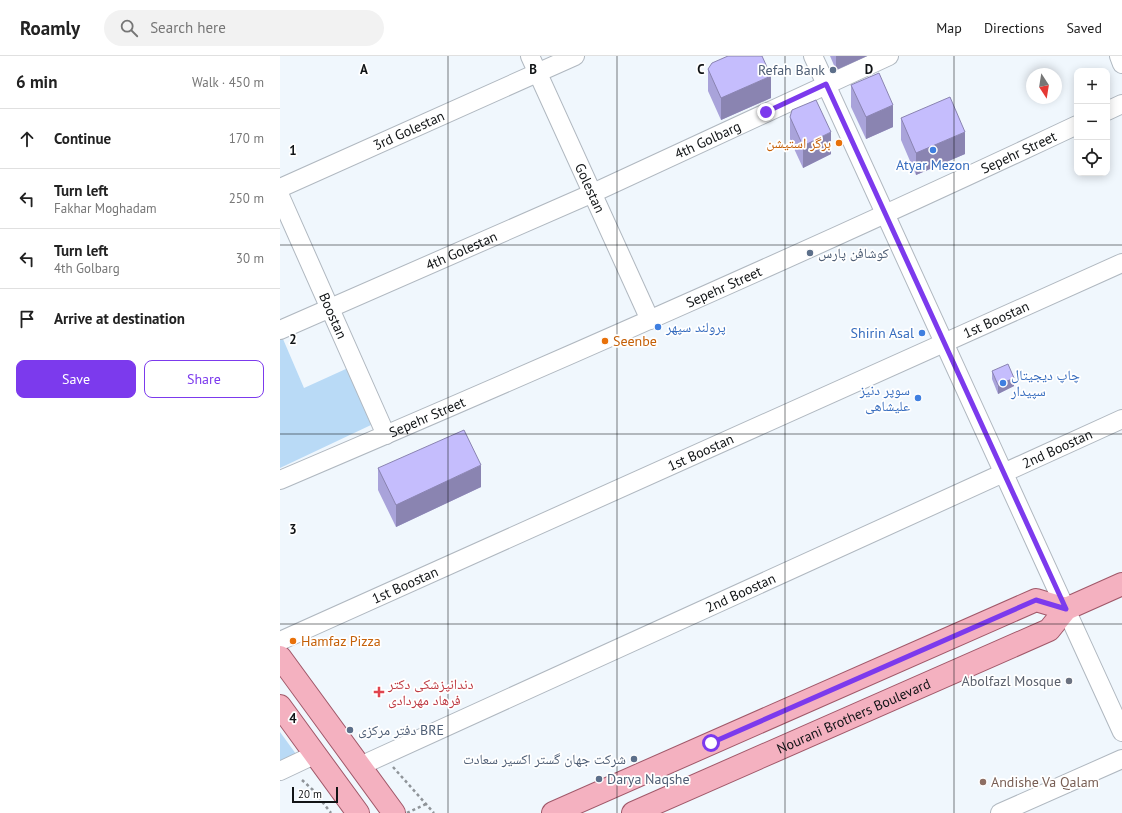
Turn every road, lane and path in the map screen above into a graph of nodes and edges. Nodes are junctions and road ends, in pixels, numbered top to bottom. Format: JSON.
{"nodes":[{"id":1,"x":530,"y":56,"type":"edge"},
{"id":2,"x":575,"y":56,"type":"edge"},
{"id":3,"x":813,"y":56,"type":"edge"},
{"id":4,"x":889,"y":56,"type":"edge"},
{"id":5,"x":1119,"y":56,"type":"edge"},
{"id":6,"x":1122,"y":64,"type":"edge"},
{"id":7,"x":538,"y":73,"type":"junction"},
{"id":8,"x":826,"y":84,"type":"junction"},
{"id":9,"x":1122,"y":104,"type":"edge"},
{"id":10,"x":1110,"y":110,"type":"edge"},
{"id":11,"x":1074,"y":126,"type":"edge"},
{"id":12,"x":280,"y":188,"type":"edge"},
{"id":13,"x":593,"y":193,"type":"junction"},
{"id":14,"x":280,"y":196,"type":"edge"},
{"id":15,"x":886,"y":215,"type":"junction"},
{"id":16,"x":1122,"y":263,"type":"edge"},
{"id":17,"x":330,"y":309,"type":"junction"},
{"id":18,"x":650,"y":320,"type":"junction"},
{"id":19,"x":280,"y":330,"type":"edge"},
{"id":20,"x":944,"y":342,"type":"junction"},
{"id":21,"x":1122,"y":419,"type":"edge"},
{"id":22,"x":386,"y":435,"type":"junction"},
{"id":23,"x":1004,"y":474,"type":"junction"},
{"id":24,"x":280,"y":480,"type":"edge"},
{"id":25,"x":1122,"y":584,"type":"edge"},
{"id":26,"x":1066,"y":609,"type":"junction"},
{"id":27,"x":280,"y":641,"type":"edge"},
{"id":28,"x":280,"y":657,"type":"edge"},
{"id":29,"x":280,"y":706,"type":"edge"},
{"id":30,"x":1122,"y":732,"type":"edge"},
{"id":31,"x":711,"y":743,"type":"junction"},
{"id":32,"x":316,"y":754,"type":"junction"},
{"id":33,"x":1122,"y":759,"type":"edge"},
{"id":34,"x":389,"y":763,"type":"dead end"},
{"id":35,"x":360,"y":766,"type":"junction"},
{"id":36,"x":280,"y":771,"type":"edge"},
{"id":37,"x":725,"y":772,"type":"junction"},
{"id":38,"x":302,"y":780,"type":"dead end"},
{"id":39,"x":332,"y":813,"type":"edge"},
{"id":40,"x":358,"y":813,"type":"edge"},
{"id":41,"x":394,"y":813,"type":"edge"},
{"id":42,"x":407,"y":813,"type":"edge"},
{"id":43,"x":434,"y":813,"type":"edge"},
{"id":44,"x":553,"y":813,"type":"edge"},
{"id":45,"x":633,"y":813,"type":"edge"},
{"id":46,"x":1000,"y":813,"type":"edge"}],
"edges":[{"from":1,"to":7,"type":"street","name":"Golestan"},
{"from":2,"to":7,"type":"street","name":"3rd Golestan"},
{"from":3,"to":8,"type":"street"},
{"from":4,"to":8,"type":"street","name":"4th Golbarg"},
{"from":5,"to":6,"type":"street"},
{"from":7,"to":12,"type":"street","name":"3rd Golestan"},
{"from":7,"to":13,"type":"street","name":"Golestan"},
{"from":8,"to":13,"type":"street","name":"4th Golbarg"},
{"from":8,"to":15,"type":"street"},
{"from":9,"to":10,"type":"street"},
{"from":11,"to":15,"type":"street","name":"Sepehr Street"},
{"from":13,"to":17,"type":"street","name":"4th Golestan"},
{"from":13,"to":18,"type":"street","name":"Golestan"},
{"from":14,"to":17,"type":"street","name":"Boostan"},
{"from":15,"to":18,"type":"street","name":"Sepehr Street"},
{"from":15,"to":20,"type":"street"},
{"from":16,"to":20,"type":"street","name":"1st Boostan"},
{"from":17,"to":19,"type":"street","name":"4th Golestan"},
{"from":17,"to":22,"type":"street","name":"Boostan"},
{"from":18,"to":22,"type":"street","name":"Sepehr Street"},
{"from":20,"to":23,"type":"street"},
{"from":20,"to":27,"type":"street","name":"1st Boostan"},
{"from":21,"to":23,"type":"street","name":"2nd Boostan"},
{"from":22,"to":24,"type":"street","name":"Sepehr Street"},
{"from":23,"to":26,"type":"street"},
{"from":23,"to":35,"type":"street","name":"2nd Boostan"},
{"from":25,"to":26,"type":"main road","name":"Nourani Brothers Boulevard"},
{"from":26,"to":30,"type":"street"},
{"from":26,"to":31,"type":"main road"},
{"from":26,"to":37,"type":"main road","name":"Nourani Brothers Boulevard"},
{"from":28,"to":35,"type":"main road"},
{"from":29,"to":32,"type":"main road"},
{"from":31,"to":37,"type":"main road"},
{"from":31,"to":44,"type":"main road"},
{"from":32,"to":36,"type":"street"},
{"from":32,"to":40,"type":"main road"},
{"from":33,"to":46,"type":"street"},
{"from":34,"to":43,"type":"path"},
{"from":35,"to":41,"type":"main road"},
{"from":37,"to":45,"type":"main road","name":"Nourani Brothers Boulevard"},
{"from":38,"to":39,"type":"path"},
{"from":42,"to":43,"type":"path","bridge":true}]}
